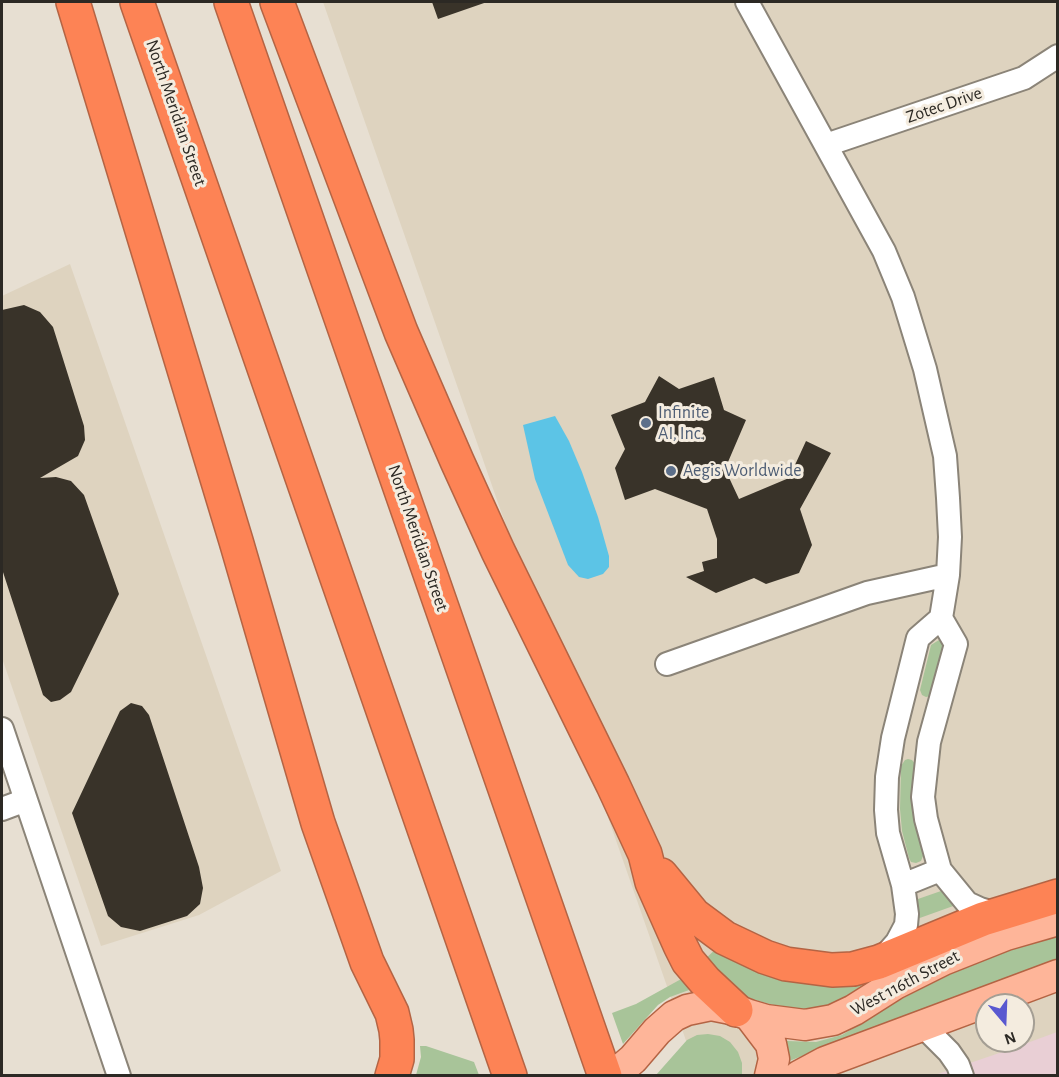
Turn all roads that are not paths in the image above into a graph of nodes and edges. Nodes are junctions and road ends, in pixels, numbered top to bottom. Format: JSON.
{"nodes":[{"id":1,"x":73,"y":2,"type":"edge"},
{"id":2,"x":137,"y":2,"type":"edge"},
{"id":3,"x":231,"y":2,"type":"edge"},
{"id":4,"x":277,"y":2,"type":"edge"},
{"id":5,"x":747,"y":2,"type":"edge"},
{"id":6,"x":1058,"y":56,"type":"edge"},
{"id":7,"x":826,"y":145,"type":"junction"},
{"id":8,"x":948,"y":575,"type":"junction"},
{"id":9,"x":941,"y":618,"type":"junction"},
{"id":10,"x":667,"y":664,"type":"dead end"},
{"id":11,"x":2,"y":729,"type":"edge"},
{"id":12,"x":26,"y":800,"type":"junction"},
{"id":13,"x":2,"y":808,"type":"edge"},
{"id":14,"x":645,"y":854,"type":"junction"},
{"id":15,"x":940,"y":870,"type":"junction"},
{"id":16,"x":903,"y":885,"type":"junction"},
{"id":17,"x":1058,"y":896,"type":"edge"},
{"id":18,"x":998,"y":914,"type":"junction"},
{"id":19,"x":1058,"y":920,"type":"edge"},
{"id":20,"x":879,"y":962,"type":"junction"},
{"id":21,"x":1058,"y":975,"type":"edge"},
{"id":22,"x":742,"y":1012,"type":"junction"},
{"id":23,"x":922,"y":1025,"type":"junction"},
{"id":24,"x":119,"y":1076,"type":"edge"},
{"id":25,"x":392,"y":1076,"type":"edge"},
{"id":26,"x":510,"y":1076,"type":"edge"},
{"id":27,"x":605,"y":1076,"type":"edge"},
{"id":28,"x":613,"y":1076,"type":"edge"},
{"id":29,"x":770,"y":1076,"type":"edge"},
{"id":30,"x":799,"y":1076,"type":"edge"},
{"id":31,"x":962,"y":1076,"type":"edge"}],
"edges":[{"from":1,"to":25,"type":"highway"},
{"from":2,"to":26,"type":"highway","name":"North Meridian Street"},
{"from":3,"to":27,"type":"highway","name":"North Meridian Street"},
{"from":4,"to":14,"type":"highway"},
{"from":5,"to":7,"type":"street"},
{"from":6,"to":7,"type":"street","name":"Zotec Drive"},
{"from":7,"to":8,"type":"street"},
{"from":8,"to":9,"type":"street"},
{"from":8,"to":10,"type":"street"},
{"from":9,"to":15,"type":"street"},
{"from":9,"to":16,"type":"street"},
{"from":11,"to":12,"type":"street"},
{"from":12,"to":13,"type":"street"},
{"from":12,"to":24,"type":"street"},
{"from":14,"to":20,"type":"highway"},
{"from":14,"to":22,"type":"highway"},
{"from":15,"to":16,"type":"street"},
{"from":15,"to":18,"type":"street"},
{"from":16,"to":20,"type":"street"},
{"from":17,"to":18,"type":"highway"},
{"from":18,"to":20,"type":"highway"},
{"from":19,"to":22,"type":"main road","name":"West 116th Street"},
{"from":21,"to":23,"type":"main road"},
{"from":22,"to":28,"type":"main road","name":"West 116th Street"},
{"from":22,"to":29,"type":"main road"},
{"from":23,"to":30,"type":"main road"},
{"from":23,"to":31,"type":"street"}]}
